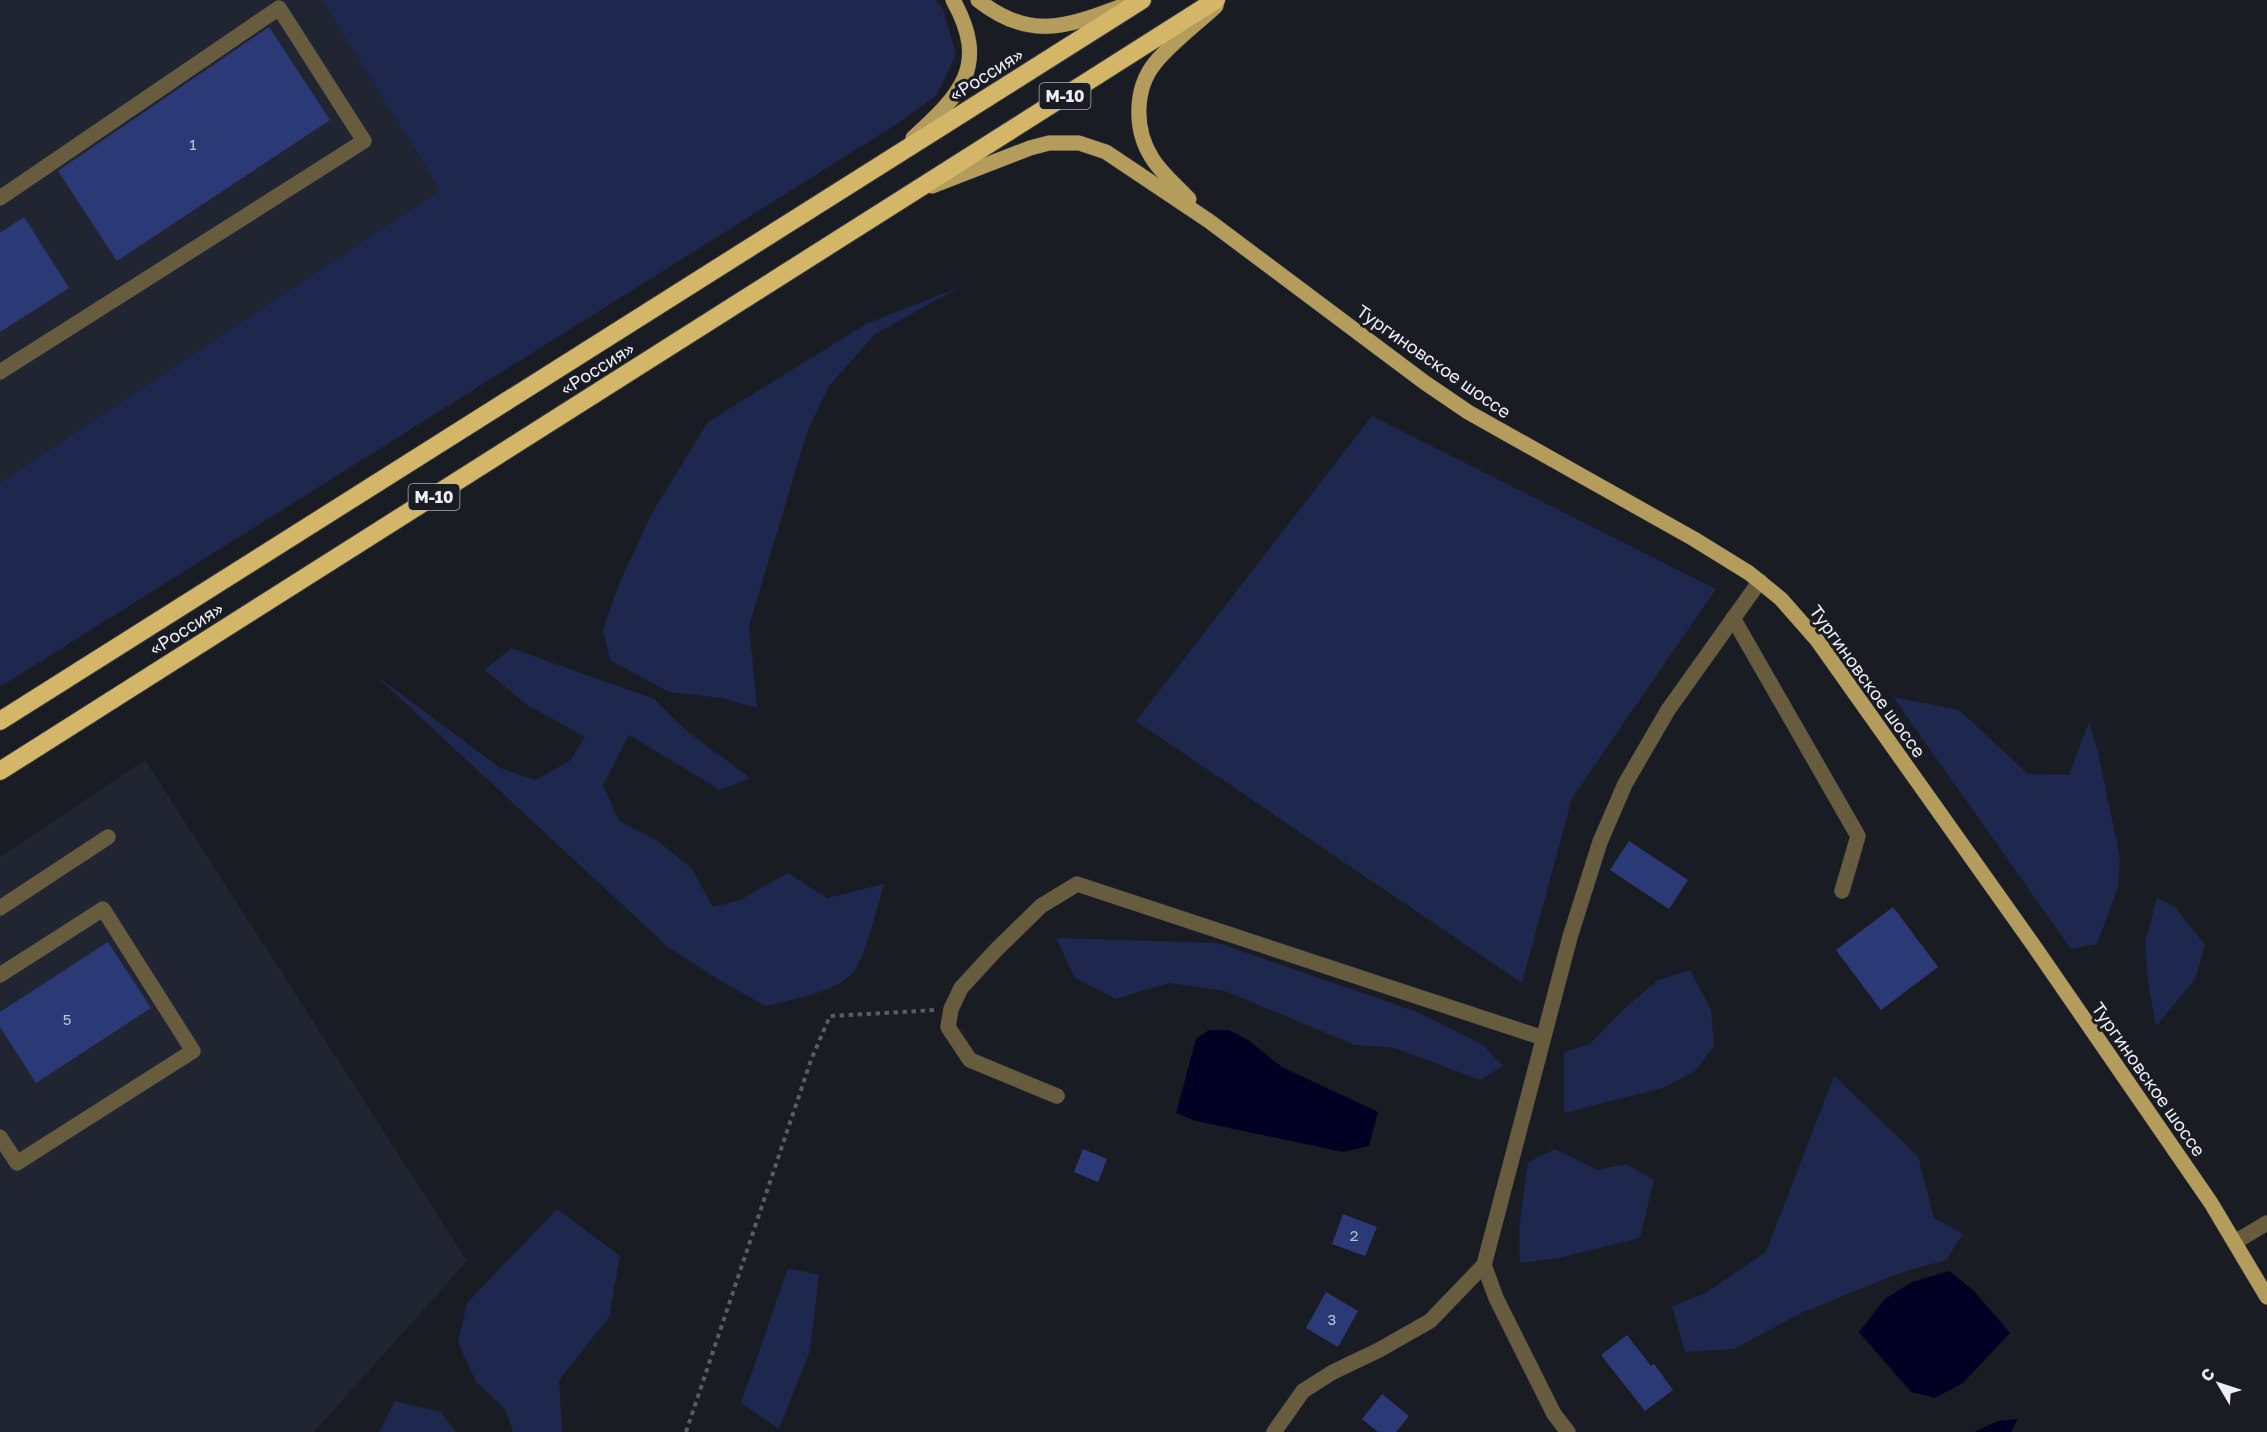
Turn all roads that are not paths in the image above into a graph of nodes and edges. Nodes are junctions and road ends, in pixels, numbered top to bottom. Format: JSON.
{"nodes":[{"id":1,"x":953,"y":0,"type":"edge"},
{"id":2,"x":978,"y":0,"type":"edge"},
{"id":3,"x":1141,"y":0,"type":"edge"},
{"id":4,"x":1216,"y":0,"type":"edge"},
{"id":5,"x":1223,"y":0,"type":"edge"},
{"id":6,"x":892,"y":158,"type":"junction"},
{"id":7,"x":914,"y":193,"type":"junction"},
{"id":8,"x":0,"y":198,"type":"edge"},
{"id":9,"x":1209,"y":221,"type":"junction"},
{"id":10,"x":0,"y":372,"type":"edge"},
{"id":11,"x":1760,"y":581,"type":"junction"},
{"id":12,"x":1734,"y":618,"type":"junction"},
{"id":13,"x":0,"y":721,"type":"edge"},
{"id":14,"x":0,"y":771,"type":"edge"},
{"id":15,"x":108,"y":837,"type":"dead end"},
{"id":16,"x":1842,"y":891,"type":"dead end"},
{"id":17,"x":0,"y":908,"type":"edge"},
{"id":18,"x":0,"y":975,"type":"edge"},
{"id":19,"x":1543,"y":1038,"type":"junction"},
{"id":20,"x":1057,"y":1096,"type":"dead end"},
{"id":21,"x":0,"y":1137,"type":"edge"},
{"id":22,"x":2267,"y":1223,"type":"edge"},
{"id":23,"x":2235,"y":1242,"type":"junction"},
{"id":24,"x":1484,"y":1265,"type":"junction"},
{"id":25,"x":2267,"y":1297,"type":"edge"},
{"id":26,"x":1274,"y":1432,"type":"edge"},
{"id":27,"x":1568,"y":1432,"type":"edge"}],
"edges":[{"from":1,"to":6,"type":"main road"},
{"from":2,"to":3,"type":"main road"},
{"from":3,"to":6,"type":"highway","name":"«Россия»","number":"М-10"},
{"from":4,"to":7,"type":"highway","name":"«Россия»","number":"М-10"},
{"from":5,"to":9,"type":"main road","name":"Тургиновское шоссе"},
{"from":6,"to":13,"type":"highway","name":"«Россия»","number":"М-10"},
{"from":7,"to":9,"type":"main road","name":"Тургиновское шоссе"},
{"from":7,"to":14,"type":"highway","name":"«Россия»","number":"М-10"},
{"from":8,"to":10,"type":"street"},
{"from":9,"to":11,"type":"main road","name":"Тургиновское шоссе"},
{"from":11,"to":12,"type":"street"},
{"from":11,"to":23,"type":"main road","name":"Тургиновское шоссе"},
{"from":12,"to":16,"type":"street"},
{"from":12,"to":19,"type":"street"},
{"from":15,"to":17,"type":"street"},
{"from":18,"to":21,"type":"street"},
{"from":19,"to":20,"type":"street"},
{"from":19,"to":24,"type":"street"},
{"from":22,"to":23,"type":"street"},
{"from":23,"to":25,"type":"main road","name":"Тургиновское шоссе"},
{"from":24,"to":26,"type":"street"},
{"from":24,"to":27,"type":"street"}]}
